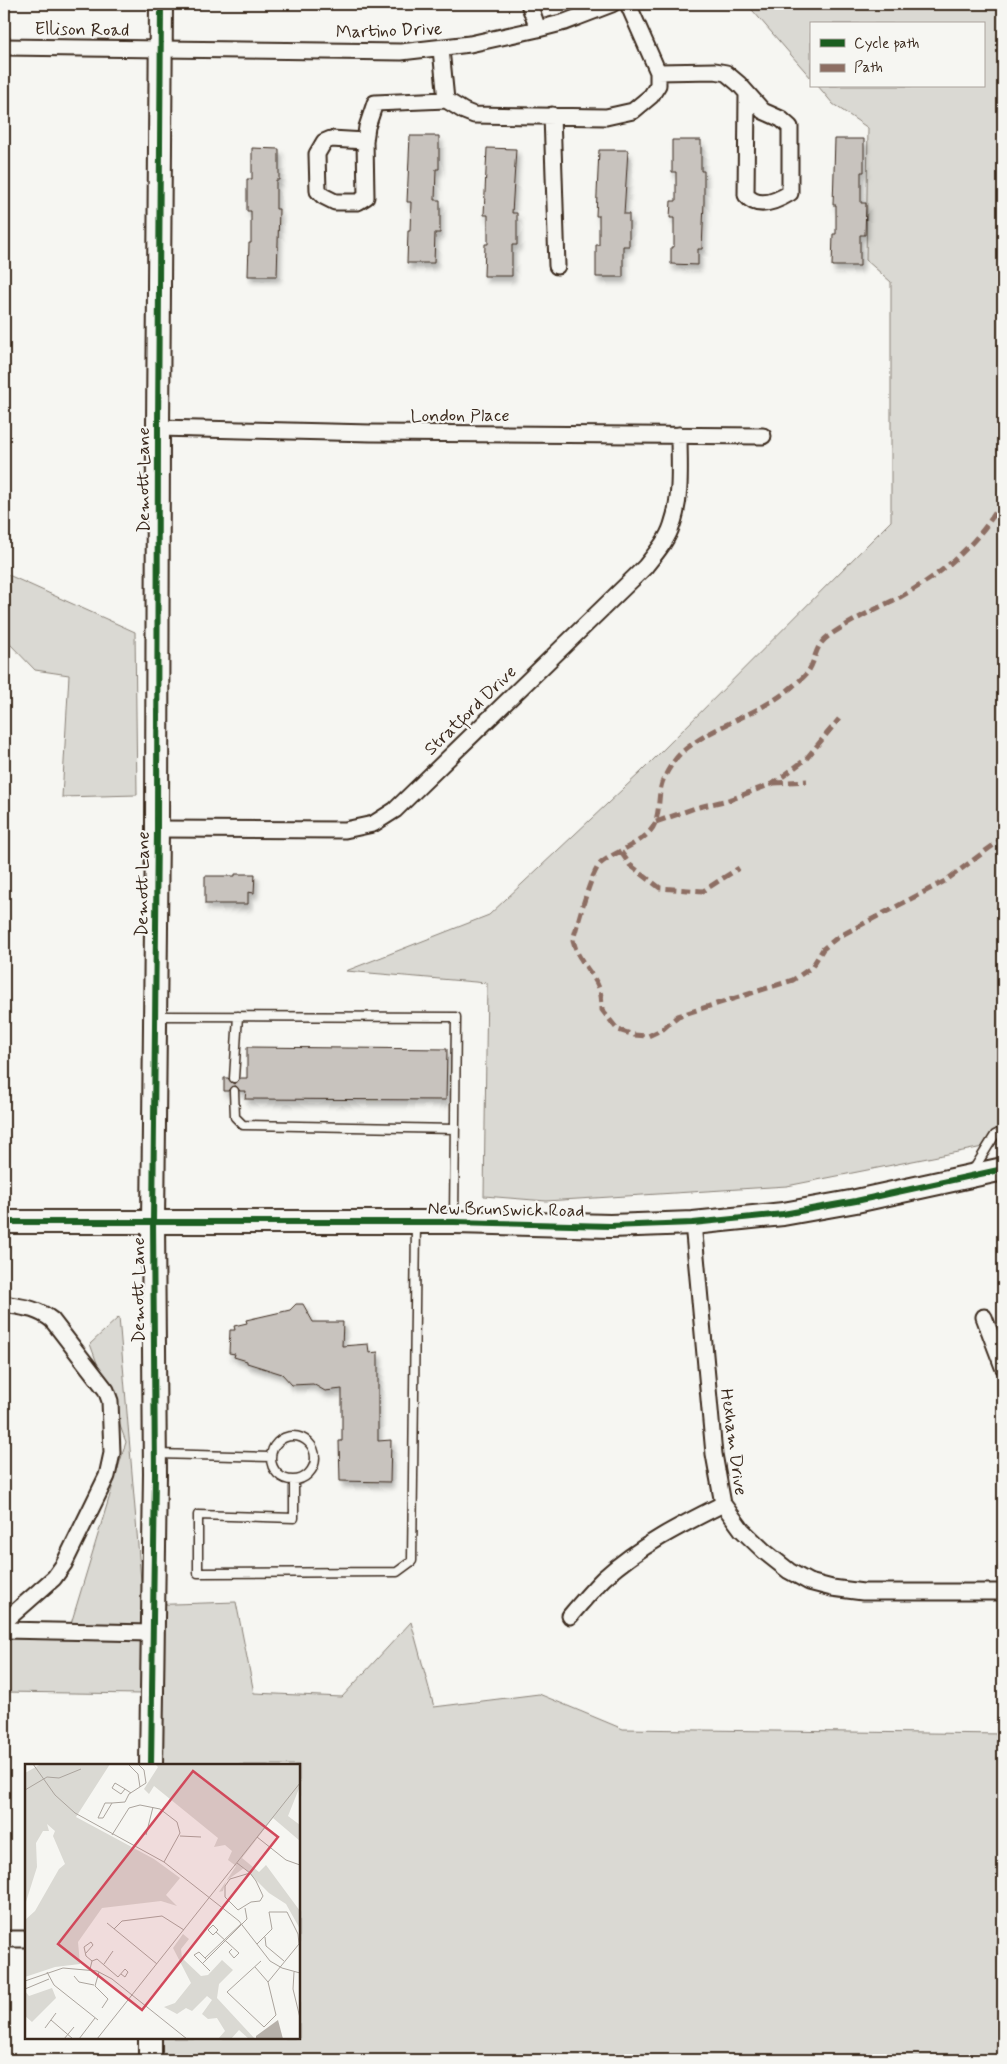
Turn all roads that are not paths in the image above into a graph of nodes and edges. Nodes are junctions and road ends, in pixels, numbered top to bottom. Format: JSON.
{"nodes":[{"id":1,"x":161,"y":4,"type":"edge"},
{"id":2,"x":530,"y":4,"type":"edge"},
{"id":3,"x":612,"y":4,"type":"edge"},
{"id":4,"x":628,"y":4,"type":"edge"},
{"id":5,"x":538,"y":29,"type":"junction"},
{"id":6,"x":4,"y":47,"type":"edge"},
{"id":7,"x":160,"y":49,"type":"junction"},
{"id":8,"x":441,"y":49,"type":"junction"},
{"id":9,"x":658,"y":72,"type":"junction"},
{"id":10,"x":747,"y":94,"type":"junction"},
{"id":11,"x":446,"y":100,"type":"junction"},
{"id":12,"x":552,"y":115,"type":"junction"},
{"id":13,"x":365,"y":141,"type":"junction"},
{"id":14,"x":557,"y":266,"type":"dead end"},
{"id":15,"x":158,"y":428,"type":"junction"},
{"id":16,"x":679,"y":435,"type":"junction"},
{"id":17,"x":763,"y":436,"type":"dead end"},
{"id":18,"x":158,"y":829,"type":"junction"},
{"id":19,"x":156,"y":1016,"type":"junction"},
{"id":20,"x":238,"y":1016,"type":"junction"},
{"id":21,"x":234,"y":1078,"type":"dead end"},
{"id":22,"x":234,"y":1091,"type":"dead end"},
{"id":23,"x":455,"y":1129,"type":"junction"},
{"id":24,"x":1003,"y":1131,"type":"edge"},
{"id":25,"x":1003,"y":1169,"type":"edge"},
{"id":26,"x":969,"y":1176,"type":"junction"},
{"id":27,"x":4,"y":1222,"type":"edge"},
{"id":28,"x":153,"y":1222,"type":"junction"},
{"id":29,"x":454,"y":1222,"type":"junction"},
{"id":30,"x":416,"y":1223,"type":"junction"},
{"id":31,"x":693,"y":1223,"type":"junction"},
{"id":32,"x":4,"y":1304,"type":"edge"},
{"id":33,"x":984,"y":1317,"type":"dead end"},
{"id":34,"x":1003,"y":1367,"type":"edge"},
{"id":35,"x":155,"y":1454,"type":"junction"},
{"id":36,"x":271,"y":1457,"type":"junction"},
{"id":37,"x":294,"y":1480,"type":"junction"},
{"id":38,"x":723,"y":1504,"type":"junction"},
{"id":39,"x":1003,"y":1592,"type":"edge"},
{"id":40,"x":570,"y":1616,"type":"dead end"},
{"id":41,"x":4,"y":1622,"type":"edge"},
{"id":42,"x":4,"y":1630,"type":"edge"},
{"id":43,"x":151,"y":1633,"type":"junction"},
{"id":44,"x":151,"y":1764,"type":"edge"},
{"id":45,"x":4,"y":1939,"type":"edge"},
{"id":46,"x":25,"y":1939,"type":"edge"},
{"id":47,"x":150,"y":2039,"type":"edge"},
{"id":48,"x":150,"y":2060,"type":"edge"}],
"edges":[{"from":1,"to":7,"type":"street","name":"Demott Lane"},
{"from":2,"to":5,"type":"street"},
{"from":3,"to":5,"type":"street","name":"Martino Drive"},
{"from":4,"to":9,"type":"street"},
{"from":5,"to":8,"type":"street","name":"Martino Drive"},
{"from":6,"to":7,"type":"street","name":"Ellison Road"},
{"from":7,"to":8,"type":"street","name":"Martino Drive"},
{"from":7,"to":15,"type":"street","name":"Demott Lane"},
{"from":8,"to":11,"type":"street"},
{"from":9,"to":10,"type":"street"},
{"from":9,"to":12,"type":"street"},
{"from":10,"to":10,"type":"street"},
{"from":11,"to":12,"type":"street"},
{"from":11,"to":13,"type":"street"},
{"from":12,"to":14,"type":"street"},
{"from":13,"to":13,"type":"street"},
{"from":15,"to":16,"type":"street","name":"London Place"},
{"from":15,"to":18,"type":"street","name":"Demott Lane"},
{"from":16,"to":17,"type":"street","name":"London Place"},
{"from":16,"to":18,"type":"street","name":"Stratford Drive"},
{"from":18,"to":19,"type":"street","name":"Demott Lane"},
{"from":19,"to":20,"type":"lane"},
{"from":19,"to":28,"type":"street","name":"Demott Lane"},
{"from":20,"to":21,"type":"lane"},
{"from":20,"to":23,"type":"lane"},
{"from":22,"to":23,"type":"lane"},
{"from":23,"to":29,"type":"lane"},
{"from":24,"to":26,"type":"lane"},
{"from":25,"to":26,"type":"street","name":"New Brunswick Road"},
{"from":26,"to":31,"type":"street","name":"New Brunswick Road"},
{"from":27,"to":28,"type":"street","name":"New Brunswick Road"},
{"from":28,"to":30,"type":"street","name":"New Brunswick Road"},
{"from":28,"to":35,"type":"street","name":"Demott Lane"},
{"from":29,"to":30,"type":"street","name":"New Brunswick Road"},
{"from":29,"to":31,"type":"street","name":"New Brunswick Road"},
{"from":30,"to":37,"type":"lane"},
{"from":31,"to":38,"type":"street","name":"Hexham Drive"},
{"from":32,"to":41,"type":"street"},
{"from":33,"to":34,"type":"street"},
{"from":35,"to":36,"type":"lane"},
{"from":35,"to":43,"type":"street","name":"Demott Lane"},
{"from":36,"to":37,"type":"lane"},
{"from":36,"to":37,"type":"lane"},
{"from":38,"to":39,"type":"street","name":"Hexham Drive"},
{"from":38,"to":40,"type":"street"},
{"from":42,"to":43,"type":"street"},
{"from":43,"to":44,"type":"street","name":"Demott Lane"},
{"from":45,"to":46,"type":"street"},
{"from":47,"to":48,"type":"street"}]}
